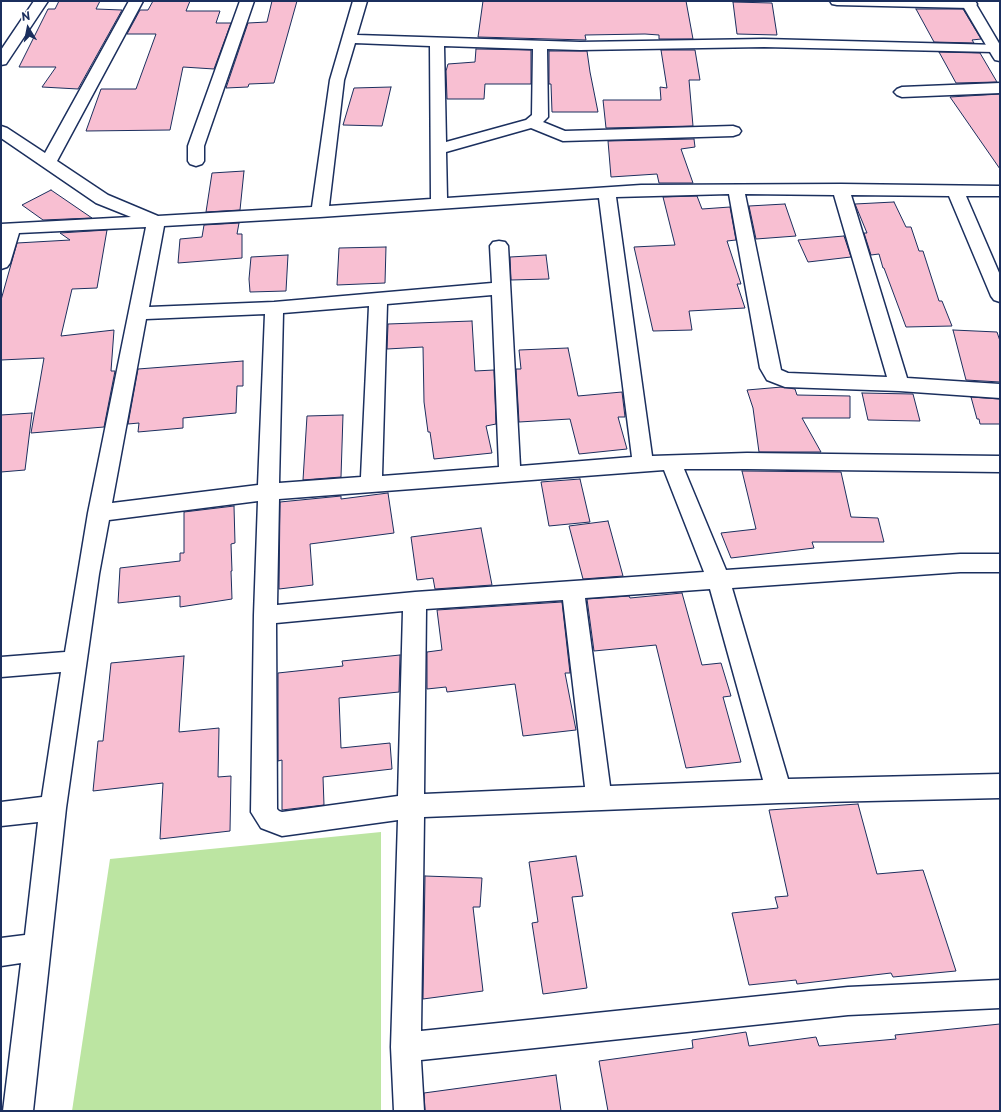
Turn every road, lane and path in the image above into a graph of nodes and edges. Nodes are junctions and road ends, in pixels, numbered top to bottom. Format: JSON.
{"nodes":[{"id":1,"x":41,"y":1,"type":"edge"},
{"id":2,"x":136,"y":1,"type":"edge"},
{"id":3,"x":246,"y":1,"type":"edge"},
{"id":4,"x":360,"y":1,"type":"edge"},
{"id":5,"x":837,"y":1,"type":"edge"},
{"id":6,"x":976,"y":3,"type":"edge"},
{"id":7,"x":349,"y":39,"type":"junction"},
{"id":8,"x":437,"y":42,"type":"junction"},
{"id":9,"x":540,"y":45,"type":"junction"},
{"id":10,"x":997,"y":52,"type":"edge"},
{"id":11,"x":1,"y":61,"type":"edge"},
{"id":12,"x":1000,"y":88,"type":"edge"},
{"id":13,"x":902,"y":92,"type":"dead end"},
{"id":14,"x":532,"y":123,"type":"junction"},
{"id":15,"x":1,"y":131,"type":"edge"},
{"id":16,"x":733,"y":131,"type":"dead end"},
{"id":17,"x":438,"y":149,"type":"junction"},
{"id":18,"x":196,"y":161,"type":"dead end"},
{"id":19,"x":48,"y":162,"type":"junction"},
{"id":20,"x":736,"y":188,"type":"junction"},
{"id":21,"x":841,"y":189,"type":"junction"},
{"id":22,"x":955,"y":190,"type":"junction"},
{"id":23,"x":1000,"y":191,"type":"edge"},
{"id":24,"x":607,"y":193,"type":"junction"},
{"id":25,"x":439,"y":204,"type":"junction"},
{"id":26,"x":320,"y":212,"type":"junction"},
{"id":27,"x":156,"y":221,"type":"junction"},
{"id":28,"x":6,"y":228,"type":"edge"},
{"id":29,"x":499,"y":246,"type":"dead end"},
{"id":30,"x":1,"y":263,"type":"edge"},
{"id":31,"x":501,"y":288,"type":"junction"},
{"id":32,"x":1000,"y":296,"type":"edge"},
{"id":33,"x":378,"y":299,"type":"junction"},
{"id":34,"x":274,"y":308,"type":"junction"},
{"id":35,"x":138,"y":313,"type":"junction"},
{"id":36,"x":899,"y":384,"type":"junction"},
{"id":37,"x":1000,"y":391,"type":"edge"},
{"id":38,"x":671,"y":462,"type":"junction"},
{"id":39,"x":1000,"y":464,"type":"edge"},
{"id":40,"x":643,"y":465,"type":"junction"},
{"id":41,"x":510,"y":474,"type":"junction"},
{"id":42,"x":371,"y":484,"type":"junction"},
{"id":43,"x":270,"y":492,"type":"junction"},
{"id":44,"x":99,"y":513,"type":"junction"},
{"id":45,"x":1000,"y":563,"type":"edge"},
{"id":46,"x":720,"y":581,"type":"junction"},
{"id":47,"x":573,"y":590,"type":"junction"},
{"id":48,"x":415,"y":601,"type":"junction"},
{"id":49,"x":266,"y":615,"type":"junction"},
{"id":50,"x":75,"y":661,"type":"junction"},
{"id":51,"x":1,"y":667,"type":"edge"},
{"id":52,"x":1000,"y":786,"type":"edge"},
{"id":53,"x":779,"y":791,"type":"junction"},
{"id":54,"x":599,"y":799,"type":"junction"},
{"id":55,"x":411,"y":806,"type":"junction"},
{"id":56,"x":52,"y":808,"type":"junction"},
{"id":57,"x":1,"y":814,"type":"edge"},
{"id":58,"x":37,"y":947,"type":"junction"},
{"id":59,"x":1,"y":952,"type":"edge"},
{"id":60,"x":1000,"y":994,"type":"edge"},
{"id":61,"x":406,"y":1047,"type":"junction"},
{"id":62,"x":18,"y":1111,"type":"edge"},
{"id":63,"x":409,"y":1111,"type":"edge"}],
"edges":[{"from":1,"to":11,"type":"street"},
{"from":2,"to":19,"type":"street"},
{"from":3,"to":18,"type":"street"},
{"from":4,"to":7,"type":"street"},
{"from":5,"to":6,"type":"street"},
{"from":6,"to":10,"type":"street"},
{"from":7,"to":8,"type":"street"},
{"from":7,"to":26,"type":"street"},
{"from":8,"to":9,"type":"street"},
{"from":8,"to":17,"type":"street"},
{"from":9,"to":10,"type":"street"},
{"from":9,"to":14,"type":"street"},
{"from":12,"to":13,"type":"street"},
{"from":14,"to":16,"type":"street"},
{"from":14,"to":17,"type":"street"},
{"from":15,"to":19,"type":"street"},
{"from":17,"to":25,"type":"street"},
{"from":19,"to":27,"type":"street"},
{"from":20,"to":21,"type":"street"},
{"from":20,"to":24,"type":"street"},
{"from":20,"to":36,"type":"street"},
{"from":21,"to":22,"type":"street"},
{"from":21,"to":36,"type":"street"},
{"from":22,"to":23,"type":"street"},
{"from":22,"to":32,"type":"street"},
{"from":24,"to":25,"type":"street"},
{"from":24,"to":40,"type":"street"},
{"from":25,"to":26,"type":"street"},
{"from":26,"to":27,"type":"street"},
{"from":27,"to":28,"type":"street"},
{"from":27,"to":35,"type":"street"},
{"from":28,"to":30,"type":"street"},
{"from":29,"to":31,"type":"street"},
{"from":31,"to":33,"type":"street"},
{"from":31,"to":41,"type":"street"},
{"from":33,"to":34,"type":"street"},
{"from":33,"to":42,"type":"street"},
{"from":34,"to":35,"type":"street"},
{"from":34,"to":43,"type":"street"},
{"from":35,"to":44,"type":"street"},
{"from":36,"to":37,"type":"street"},
{"from":38,"to":39,"type":"street"},
{"from":38,"to":40,"type":"street"},
{"from":38,"to":46,"type":"street"},
{"from":40,"to":41,"type":"street"},
{"from":41,"to":42,"type":"street"},
{"from":42,"to":43,"type":"street"},
{"from":43,"to":44,"type":"street"},
{"from":43,"to":49,"type":"street"},
{"from":44,"to":50,"type":"street"},
{"from":45,"to":46,"type":"street"},
{"from":46,"to":47,"type":"street"},
{"from":46,"to":53,"type":"street"},
{"from":47,"to":48,"type":"street"},
{"from":47,"to":54,"type":"street"},
{"from":48,"to":49,"type":"street"},
{"from":48,"to":55,"type":"street"},
{"from":49,"to":55,"type":"street"},
{"from":50,"to":51,"type":"street"},
{"from":50,"to":56,"type":"street"},
{"from":52,"to":53,"type":"street"},
{"from":53,"to":54,"type":"street"},
{"from":54,"to":55,"type":"street"},
{"from":55,"to":61,"type":"street"},
{"from":56,"to":57,"type":"street"},
{"from":56,"to":58,"type":"street"},
{"from":58,"to":59,"type":"street"},
{"from":58,"to":62,"type":"street"},
{"from":60,"to":61,"type":"street"},
{"from":61,"to":63,"type":"street"}]}
